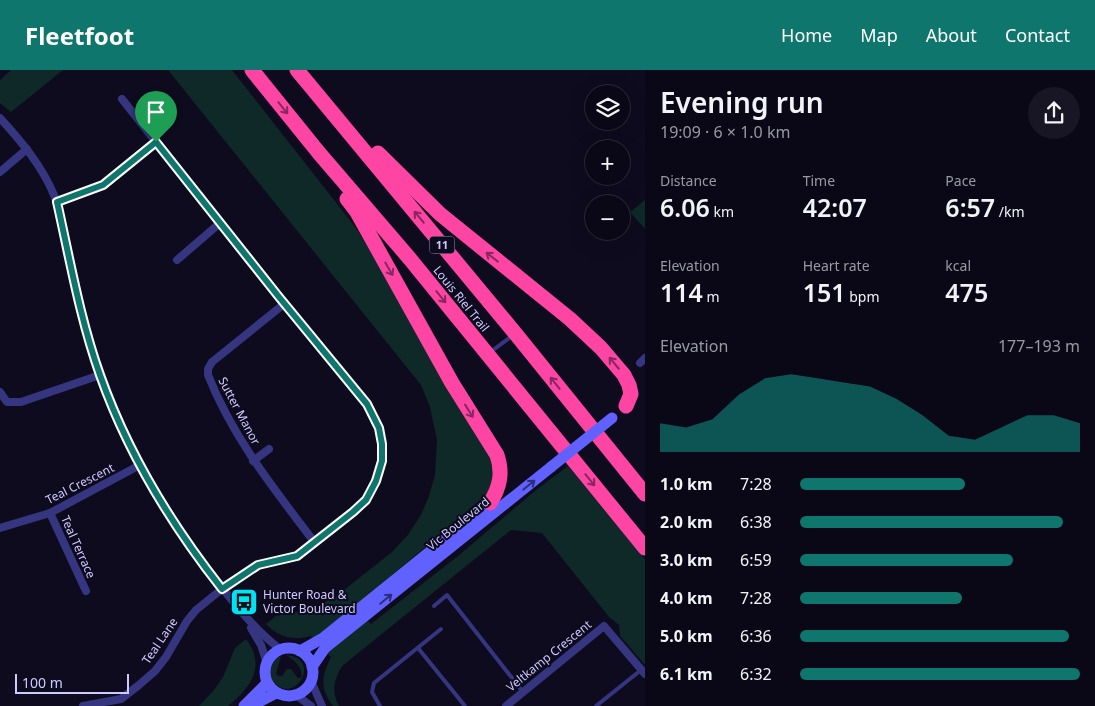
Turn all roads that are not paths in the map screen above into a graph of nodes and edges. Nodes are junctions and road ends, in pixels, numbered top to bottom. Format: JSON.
{"nodes":[{"id":1,"x":252,"y":70,"type":"edge"},
{"id":2,"x":298,"y":70,"type":"edge"},
{"id":3,"x":122,"y":99,"type":"dead end"},
{"id":4,"x":0,"y":118,"type":"edge"},
{"id":5,"x":156,"y":142,"type":"junction"},
{"id":6,"x":27,"y":149,"type":"junction"},
{"id":7,"x":319,"y":153,"type":"junction"},
{"id":8,"x":0,"y":172,"type":"edge"},
{"id":9,"x":57,"y":202,"type":"junction"},
{"id":10,"x":220,"y":223,"type":"junction"},
{"id":11,"x":177,"y":260,"type":"dead end"},
{"id":12,"x":284,"y":304,"type":"junction"},
{"id":13,"x":515,"y":333,"type":"junction"},
{"id":14,"x":488,"y":354,"type":"junction"},
{"id":15,"x":100,"y":375,"type":"junction"},
{"id":16,"x":0,"y":392,"type":"edge"},
{"id":17,"x":626,"y":406,"type":"joint"},
{"id":18,"x":269,"y":448,"type":"dead end"},
{"id":19,"x":253,"y":461,"type":"junction"},
{"id":20,"x":140,"y":465,"type":"junction"},
{"id":21,"x":645,"y":494,"type":"edge"},
{"id":22,"x":490,"y":503,"type":"joint"},
{"id":23,"x":50,"y":513,"type":"junction"},
{"id":24,"x":0,"y":528,"type":"edge"},
{"id":25,"x":315,"y":543,"type":"junction"},
{"id":26,"x":644,"y":543,"type":"edge"},
{"id":27,"x":222,"y":589,"type":"junction"},
{"id":28,"x":86,"y":591,"type":"dead end"},
{"id":29,"x":434,"y":606,"type":"dead end"},
{"id":30,"x":246,"y":619,"type":"junction"},
{"id":31,"x":441,"y":629,"type":"dead end"},
{"id":32,"x":418,"y":648,"type":"junction"},
{"id":33,"x":281,"y":650,"type":"junction"},
{"id":34,"x":300,"y":651,"type":"junction"},
{"id":35,"x":267,"y":664,"type":"junction"},
{"id":36,"x":312,"y":667,"type":"junction"},
{"id":37,"x":643,"y":672,"type":"edge"},
{"id":38,"x":311,"y":681,"type":"junction"},
{"id":39,"x":267,"y":683,"type":"junction"},
{"id":40,"x":276,"y":692,"type":"junction"},
{"id":41,"x":523,"y":692,"type":"junction"},
{"id":42,"x":296,"y":695,"type":"junction"},
{"id":43,"x":83,"y":706,"type":"edge"},
{"id":44,"x":244,"y":706,"type":"edge"},
{"id":45,"x":251,"y":706,"type":"edge"},
{"id":46,"x":310,"y":706,"type":"edge"},
{"id":47,"x":322,"y":706,"type":"edge"},
{"id":48,"x":380,"y":706,"type":"edge"},
{"id":49,"x":465,"y":706,"type":"edge"},
{"id":50,"x":506,"y":706,"type":"edge"},
{"id":51,"x":596,"y":706,"type":"edge"}],
"edges":[{"from":1,"to":7,"type":"highway","name":"Louis Riel Trail","one_way":true},
{"from":13,"to":2,"type":"highway","name":"Louis Riel Trail","number":"11","one_way":true},
{"from":17,"to":2,"type":"highway","one_way":true},
{"from":3,"to":5,"type":"street","name":"Teal Lane"},
{"from":4,"to":6,"type":"street"},
{"from":5,"to":9,"type":"street"},
{"from":5,"to":10,"type":"street","name":"Teal Lane"},
{"from":6,"to":8,"type":"street"},
{"from":6,"to":9,"type":"street"},
{"from":7,"to":14,"type":"highway","name":"Louis Riel Trail","one_way":true},
{"from":7,"to":22,"type":"highway","one_way":true},
{"from":9,"to":15,"type":"street"},
{"from":10,"to":11,"type":"street"},
{"from":10,"to":12,"type":"street","name":"Teal Lane"},
{"from":12,"to":19,"type":"street","name":"Sutter Manor"},
{"from":12,"to":25,"type":"street","name":"Teal Lane"},
{"from":13,"to":14,"type":"lane"},
{"from":21,"to":13,"type":"highway","name":"Louis Riel Trail","number":"11","one_way":true},
{"from":14,"to":26,"type":"highway","name":"Louis Riel Trail","one_way":true},
{"from":15,"to":16,"type":"street"},
{"from":15,"to":20,"type":"street"},
{"from":36,"to":17,"type":"street","name":"Vic Boulevard","one_way":true,"bridge":true},
{"from":18,"to":19,"type":"street"},
{"from":19,"to":25,"type":"street","name":"Sutter Manor"},
{"from":20,"to":23,"type":"street","name":"Teal Crescent"},
{"from":20,"to":27,"type":"street"},
{"from":22,"to":34,"type":"street","name":"Vic Boulevard"},
{"from":23,"to":24,"type":"street","name":"Teal Crescent"},
{"from":23,"to":28,"type":"street","name":"Teal Terrace"},
{"from":25,"to":27,"type":"street","name":"Teal Lane"},
{"from":27,"to":30,"type":"street"},
{"from":27,"to":43,"type":"street","name":"Teal Lane"},
{"from":29,"to":41,"type":"lane"},
{"from":30,"to":33,"type":"street"},
{"from":30,"to":35,"type":"street"},
{"from":31,"to":32,"type":"lane"},
{"from":32,"to":48,"type":"lane"},
{"from":32,"to":49,"type":"lane"},
{"from":33,"to":34,"type":"street"},
{"from":33,"to":35,"type":"street"},
{"from":34,"to":36,"type":"street"},
{"from":35,"to":39,"type":"street"},
{"from":36,"to":38,"type":"street"},
{"from":37,"to":41,"type":"street","name":"Veltkamp Crescent"},
{"from":37,"to":51,"type":"lane"},
{"from":38,"to":42,"type":"street"},
{"from":38,"to":47,"type":"street"},
{"from":39,"to":40,"type":"street"},
{"from":39,"to":44,"type":"street"},
{"from":40,"to":42,"type":"street"},
{"from":40,"to":45,"type":"street"},
{"from":41,"to":50,"type":"street","name":"Veltkamp Crescent"},
{"from":42,"to":46,"type":"street"}]}
